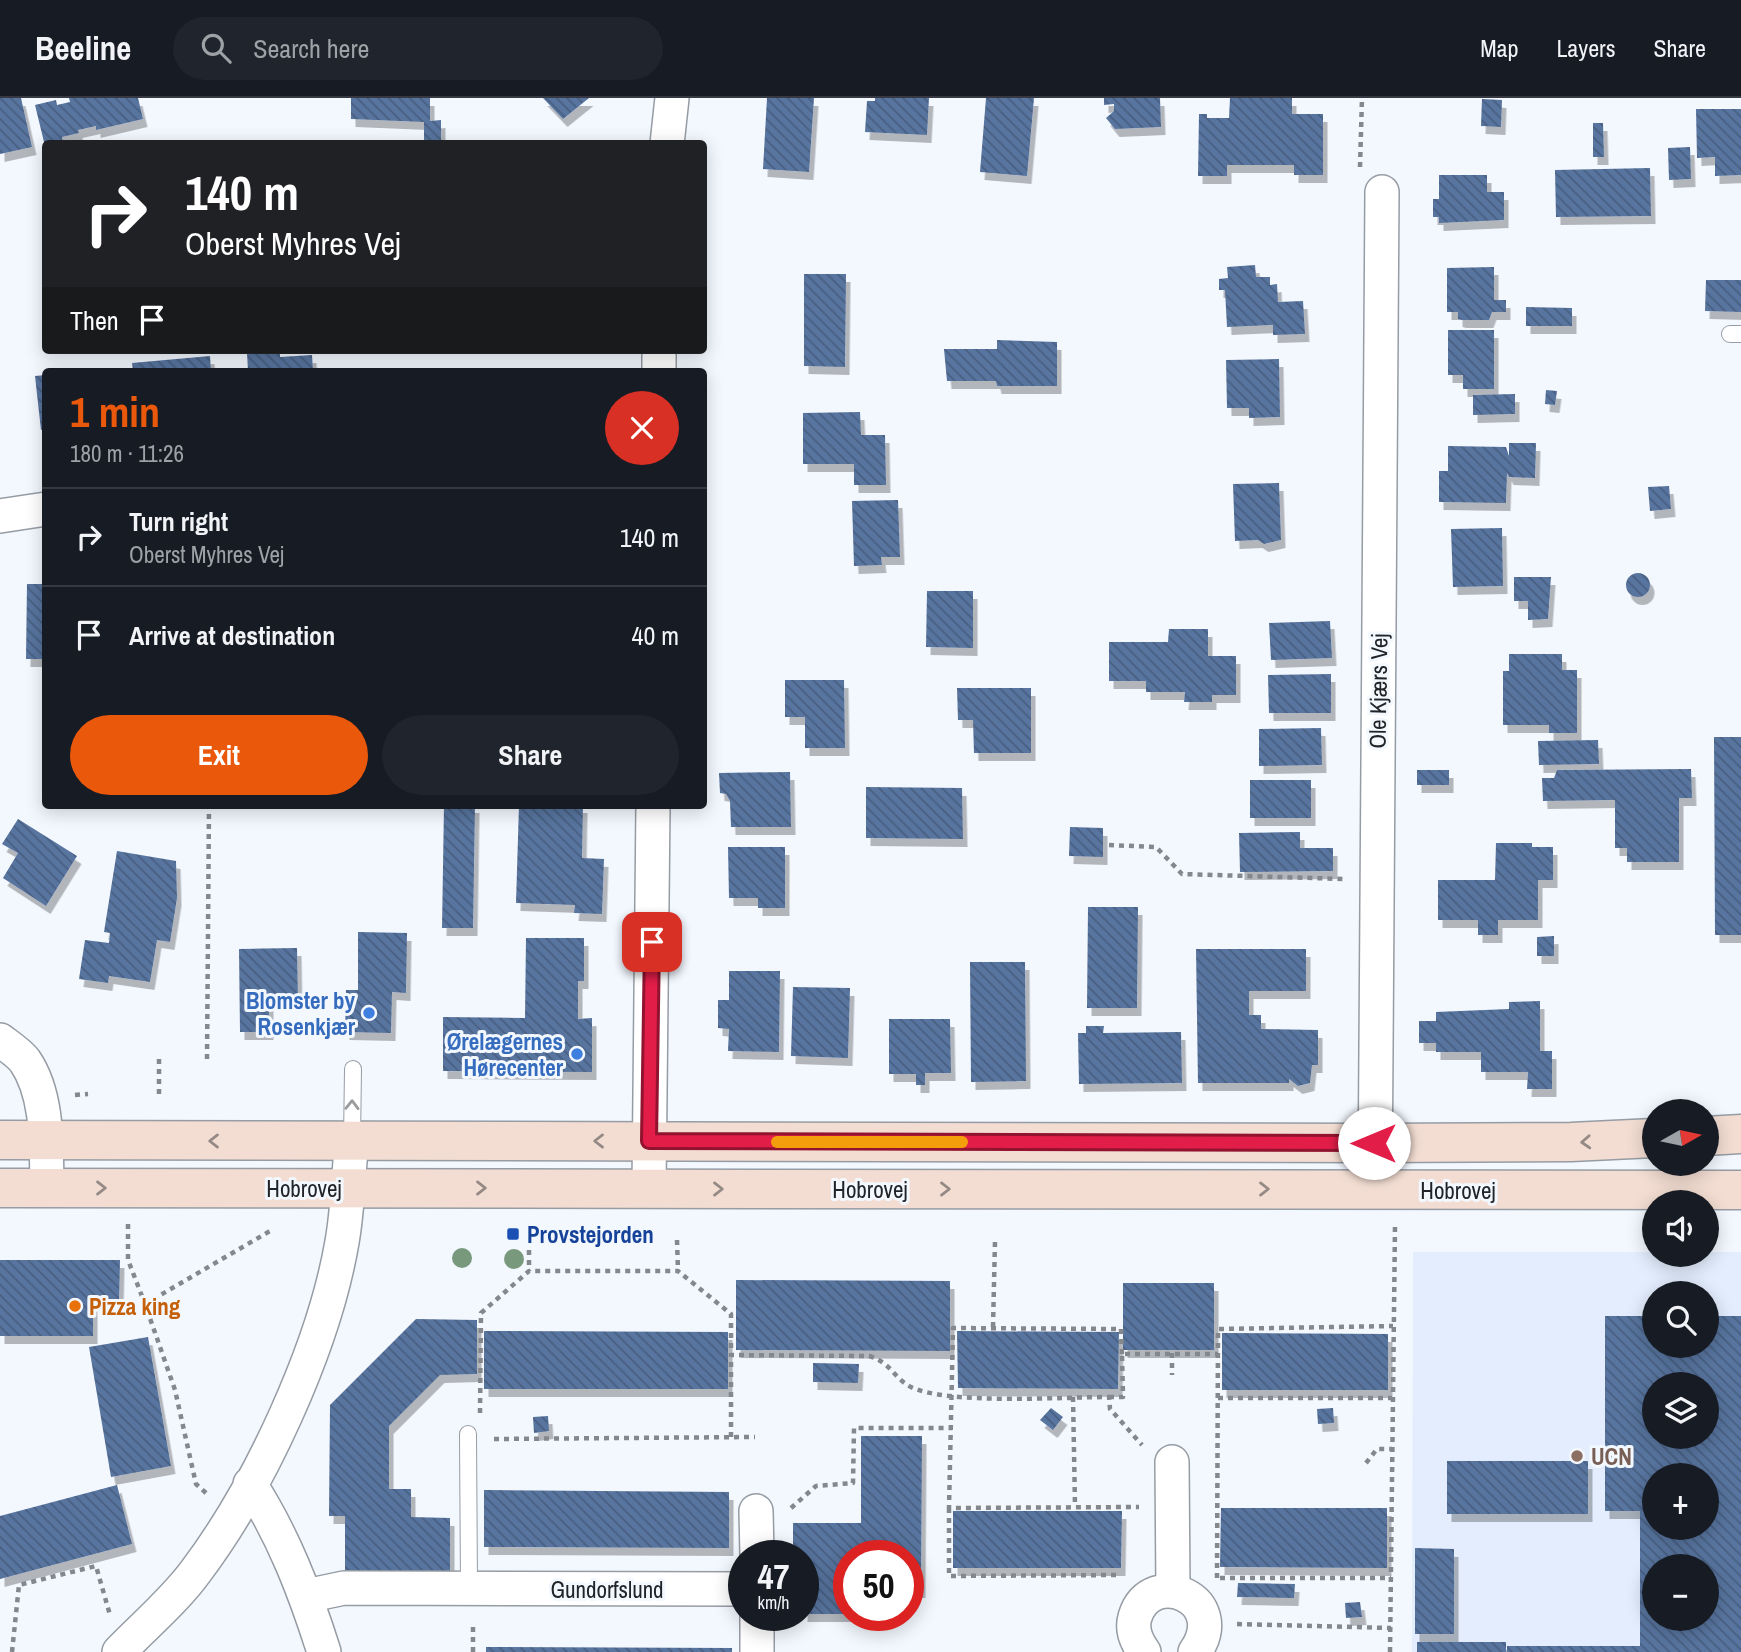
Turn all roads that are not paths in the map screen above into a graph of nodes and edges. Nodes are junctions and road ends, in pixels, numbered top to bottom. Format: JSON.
{"nodes":[{"id":1,"x":672,"y":98,"type":"edge"},
{"id":2,"x":667,"y":140,"type":"edge"},
{"id":3,"x":1382,"y":192,"type":"dead end"},
{"id":4,"x":42,"y":510,"type":"edge"},
{"id":5,"x":0,"y":516,"type":"edge"},
{"id":6,"x":653,"y":809,"type":"edge"},
{"id":7,"x":0,"y":1040,"type":"edge"},
{"id":8,"x":353,"y":1069,"type":"dead end"},
{"id":9,"x":1741,"y":1135,"type":"edge"},
{"id":10,"x":1719,"y":1136,"type":"edge"},
{"id":11,"x":1642,"y":1139,"type":"edge"},
{"id":12,"x":0,"y":1140,"type":"edge"},
{"id":13,"x":46,"y":1141,"type":"junction"},
{"id":14,"x":352,"y":1141,"type":"junction"},
{"id":15,"x":649,"y":1141,"type":"junction"},
{"id":16,"x":1374,"y":1143,"type":"junction"},
{"id":17,"x":0,"y":1188,"type":"edge"},
{"id":18,"x":47,"y":1189,"type":"junction"},
{"id":19,"x":347,"y":1189,"type":"junction"},
{"id":20,"x":649,"y":1189,"type":"junction"},
{"id":21,"x":1375,"y":1190,"type":"junction"},
{"id":22,"x":1741,"y":1190,"type":"edge"},
{"id":23,"x":468,"y":1434,"type":"dead end"},
{"id":24,"x":1158,"y":1455,"type":"road end"},
{"id":25,"x":250,"y":1484,"type":"junction"},
{"id":26,"x":756,"y":1511,"type":"road end"},
{"id":27,"x":757,"y":1540,"type":"edge"},
{"id":28,"x":1173,"y":1585,"type":"junction"},
{"id":29,"x":728,"y":1589,"type":"edge"},
{"id":30,"x":469,"y":1590,"type":"junction"},
{"id":31,"x":306,"y":1596,"type":"junction"},
{"id":32,"x":757,"y":1631,"type":"edge"},
{"id":33,"x":1200,"y":1638,"type":"edge"},
{"id":34,"x":119,"y":1652,"type":"edge"},
{"id":35,"x":324,"y":1652,"type":"edge"},
{"id":36,"x":757,"y":1652,"type":"edge"},
{"id":37,"x":1144,"y":1652,"type":"edge"}],
"edges":[{"from":1,"to":2,"type":"street"},
{"from":3,"to":16,"type":"street","name":"Ole Kjærs Vej"},
{"from":4,"to":5,"type":"street"},
{"from":6,"to":15,"type":"street"},
{"from":7,"to":13,"type":"street"},
{"from":14,"to":8,"type":"lane","one_way":true},
{"from":9,"to":10,"type":"main road"},
{"from":11,"to":16,"type":"main road","name":"Hobrovej","one_way":true},
{"from":12,"to":13,"type":"main road","name":"Hobrovej"},
{"from":14,"to":13,"type":"main road","name":"Hobrovej","one_way":true},
{"from":13,"to":18,"type":"street"},
{"from":15,"to":14,"type":"main road","name":"Hobrovej","one_way":true},
{"from":14,"to":19,"type":"street"},
{"from":15,"to":16,"type":"main road","name":"Hobrovej"},
{"from":15,"to":20,"type":"street"},
{"from":16,"to":21,"type":"street","name":"Ole Kjærs Vej"},
{"from":17,"to":18,"type":"main road","name":"Hobrovej"},
{"from":18,"to":19,"type":"main road","name":"Hobrovej","one_way":true},
{"from":19,"to":20,"type":"main road","name":"Hobrovej","one_way":true},
{"from":19,"to":25,"type":"street"},
{"from":20,"to":21,"type":"main road","name":"Hobrovej","one_way":true},
{"from":21,"to":22,"type":"main road","name":"Hobrovej"},
{"from":23,"to":30,"type":"lane"},
{"from":24,"to":28,"type":"street"},
{"from":25,"to":31,"type":"street"},
{"from":25,"to":34,"type":"street"},
{"from":26,"to":27,"type":"street"},
{"from":28,"to":33,"type":"street"},
{"from":28,"to":37,"type":"street"},
{"from":29,"to":30,"type":"street","name":"Gundorfslund"},
{"from":30,"to":31,"type":"street","name":"Gundorfslund"},
{"from":31,"to":35,"type":"street"},
{"from":32,"to":36,"type":"street"}]}
